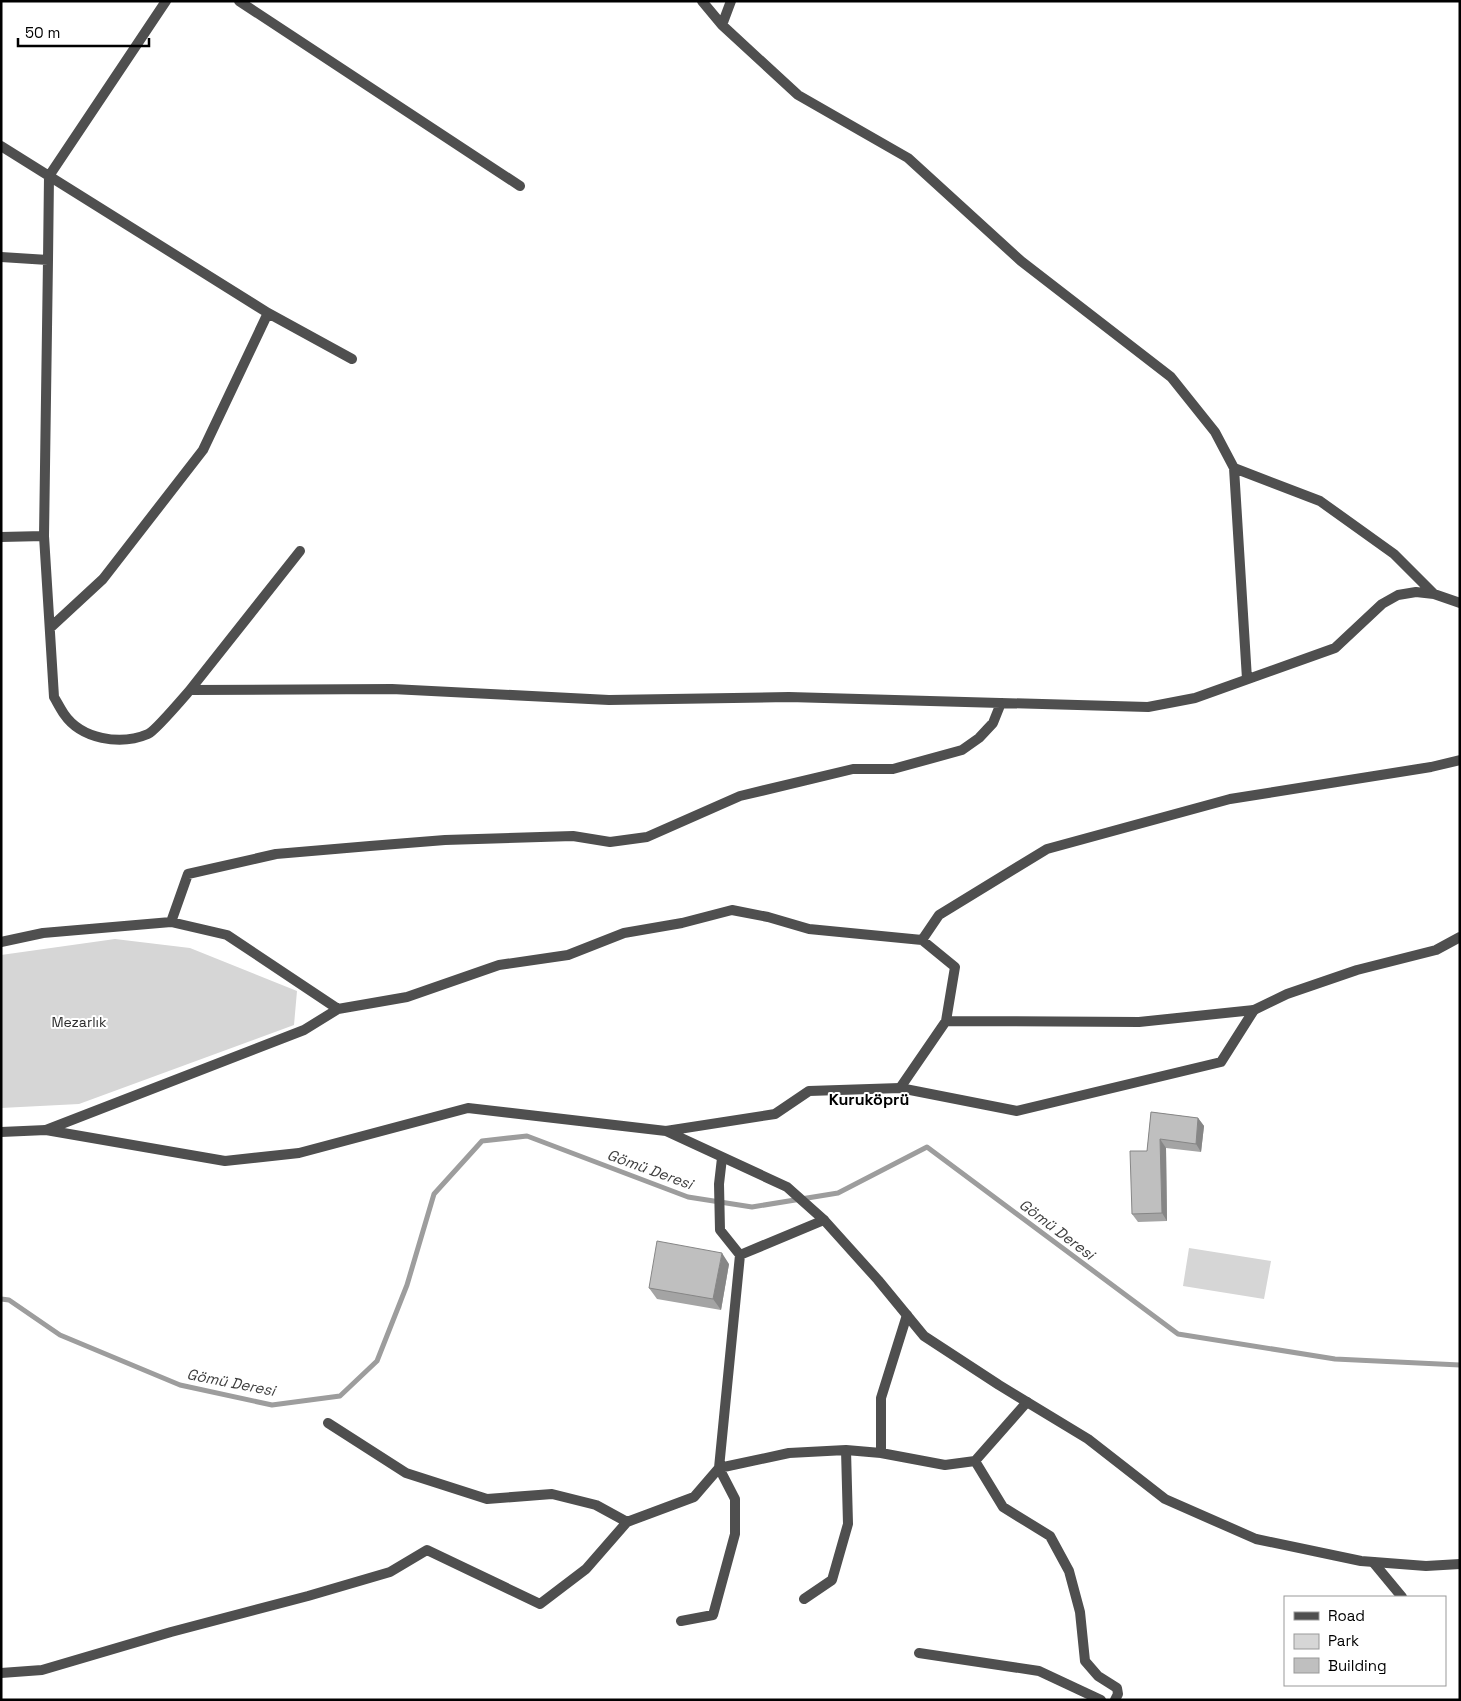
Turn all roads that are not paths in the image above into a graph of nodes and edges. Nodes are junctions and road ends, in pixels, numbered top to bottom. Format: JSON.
{"nodes":[{"id":1,"x":166,"y":1,"type":"edge"},
{"id":2,"x":240,"y":1,"type":"edge"},
{"id":3,"x":702,"y":1,"type":"edge"},
{"id":4,"x":731,"y":1,"type":"edge"},
{"id":5,"x":722,"y":25,"type":"junction"},
{"id":6,"x":1,"y":146,"type":"edge"},
{"id":7,"x":49,"y":176,"type":"junction"},
{"id":8,"x":520,"y":186,"type":"dead end"},
{"id":9,"x":1,"y":257,"type":"edge"},
{"id":10,"x":48,"y":260,"type":"junction"},
{"id":11,"x":268,"y":314,"type":"junction"},
{"id":12,"x":352,"y":359,"type":"dead end"},
{"id":13,"x":1234,"y":468,"type":"junction"},
{"id":14,"x":44,"y":536,"type":"junction"},
{"id":15,"x":1,"y":537,"type":"edge"},
{"id":16,"x":300,"y":551,"type":"dead end"},
{"id":17,"x":1434,"y":594,"type":"junction"},
{"id":18,"x":1460,"y":603,"type":"edge"},
{"id":19,"x":50,"y":628,"type":"junction"},
{"id":20,"x":1247,"y":680,"type":"junction"},
{"id":21,"x":190,"y":690,"type":"junction"},
{"id":22,"x":1001,"y":703,"type":"junction"},
{"id":23,"x":1460,"y":760,"type":"edge"},
{"id":24,"x":171,"y":922,"type":"junction"},
{"id":25,"x":1460,"y":937,"type":"edge"},
{"id":26,"x":922,"y":940,"type":"junction"},
{"id":27,"x":1,"y":942,"type":"edge"},
{"id":28,"x":338,"y":1009,"type":"junction"},
{"id":29,"x":1254,"y":1010,"type":"junction"},
{"id":30,"x":946,"y":1022,"type":"junction"},
{"id":31,"x":900,"y":1088,"type":"junction"},
{"id":32,"x":46,"y":1130,"type":"junction"},
{"id":33,"x":666,"y":1131,"type":"junction"},
{"id":34,"x":1,"y":1132,"type":"edge"},
{"id":35,"x":722,"y":1158,"type":"junction"},
{"id":36,"x":824,"y":1220,"type":"junction"},
{"id":37,"x":740,"y":1254,"type":"junction"},
{"id":38,"x":907,"y":1315,"type":"junction"},
{"id":39,"x":1027,"y":1402,"type":"junction"},
{"id":40,"x":328,"y":1423,"type":"dead end"},
{"id":41,"x":846,"y":1450,"type":"junction"},
{"id":42,"x":881,"y":1453,"type":"junction"},
{"id":43,"x":974,"y":1461,"type":"junction"},
{"id":44,"x":719,"y":1468,"type":"junction"},
{"id":45,"x":627,"y":1522,"type":"junction"},
{"id":46,"x":1373,"y":1562,"type":"junction"},
{"id":47,"x":1460,"y":1564,"type":"edge"},
{"id":48,"x":1401,"y":1596,"type":"edge"},
{"id":49,"x":804,"y":1599,"type":"dead end"},
{"id":50,"x":681,"y":1621,"type":"dead end"},
{"id":51,"x":919,"y":1653,"type":"dead end"},
{"id":52,"x":1,"y":1673,"type":"edge"},
{"id":53,"x":1119,"y":1699,"type":"edge"},
{"id":54,"x":1101,"y":1700,"type":"edge"}],
"edges":[{"from":1,"to":7,"type":"street"},
{"from":2,"to":8,"type":"street"},
{"from":3,"to":5,"type":"street"},
{"from":4,"to":5,"type":"street"},
{"from":5,"to":13,"type":"street"},
{"from":6,"to":7,"type":"street"},
{"from":7,"to":10,"type":"street"},
{"from":7,"to":11,"type":"street"},
{"from":9,"to":10,"type":"street"},
{"from":10,"to":14,"type":"street"},
{"from":11,"to":12,"type":"street"},
{"from":11,"to":19,"type":"street"},
{"from":13,"to":17,"type":"street"},
{"from":13,"to":20,"type":"street"},
{"from":14,"to":15,"type":"street"},
{"from":14,"to":19,"type":"street"},
{"from":16,"to":21,"type":"street"},
{"from":17,"to":18,"type":"street"},
{"from":17,"to":20,"type":"street"},
{"from":19,"to":21,"type":"street"},
{"from":20,"to":22,"type":"street"},
{"from":21,"to":22,"type":"street"},
{"from":22,"to":24,"type":"street"},
{"from":23,"to":26,"type":"street"},
{"from":24,"to":27,"type":"street"},
{"from":24,"to":28,"type":"street"},
{"from":25,"to":29,"type":"street"},
{"from":26,"to":28,"type":"street"},
{"from":26,"to":30,"type":"street"},
{"from":28,"to":32,"type":"street"},
{"from":29,"to":30,"type":"street"},
{"from":29,"to":31,"type":"street"},
{"from":30,"to":31,"type":"street"},
{"from":31,"to":33,"type":"street"},
{"from":32,"to":33,"type":"street"},
{"from":32,"to":34,"type":"street"},
{"from":33,"to":35,"type":"street"},
{"from":35,"to":36,"type":"street"},
{"from":35,"to":37,"type":"street"},
{"from":36,"to":37,"type":"street"},
{"from":36,"to":38,"type":"street"},
{"from":37,"to":44,"type":"street"},
{"from":38,"to":39,"type":"street"},
{"from":38,"to":42,"type":"street"},
{"from":39,"to":43,"type":"street"},
{"from":39,"to":46,"type":"street"},
{"from":40,"to":45,"type":"street"},
{"from":41,"to":42,"type":"street"},
{"from":41,"to":44,"type":"street"},
{"from":41,"to":49,"type":"street"},
{"from":42,"to":43,"type":"street"},
{"from":43,"to":53,"type":"street"},
{"from":44,"to":45,"type":"street"},
{"from":44,"to":50,"type":"street"},
{"from":45,"to":52,"type":"street"},
{"from":46,"to":47,"type":"street"},
{"from":46,"to":48,"type":"street"},
{"from":51,"to":54,"type":"street"}]}
